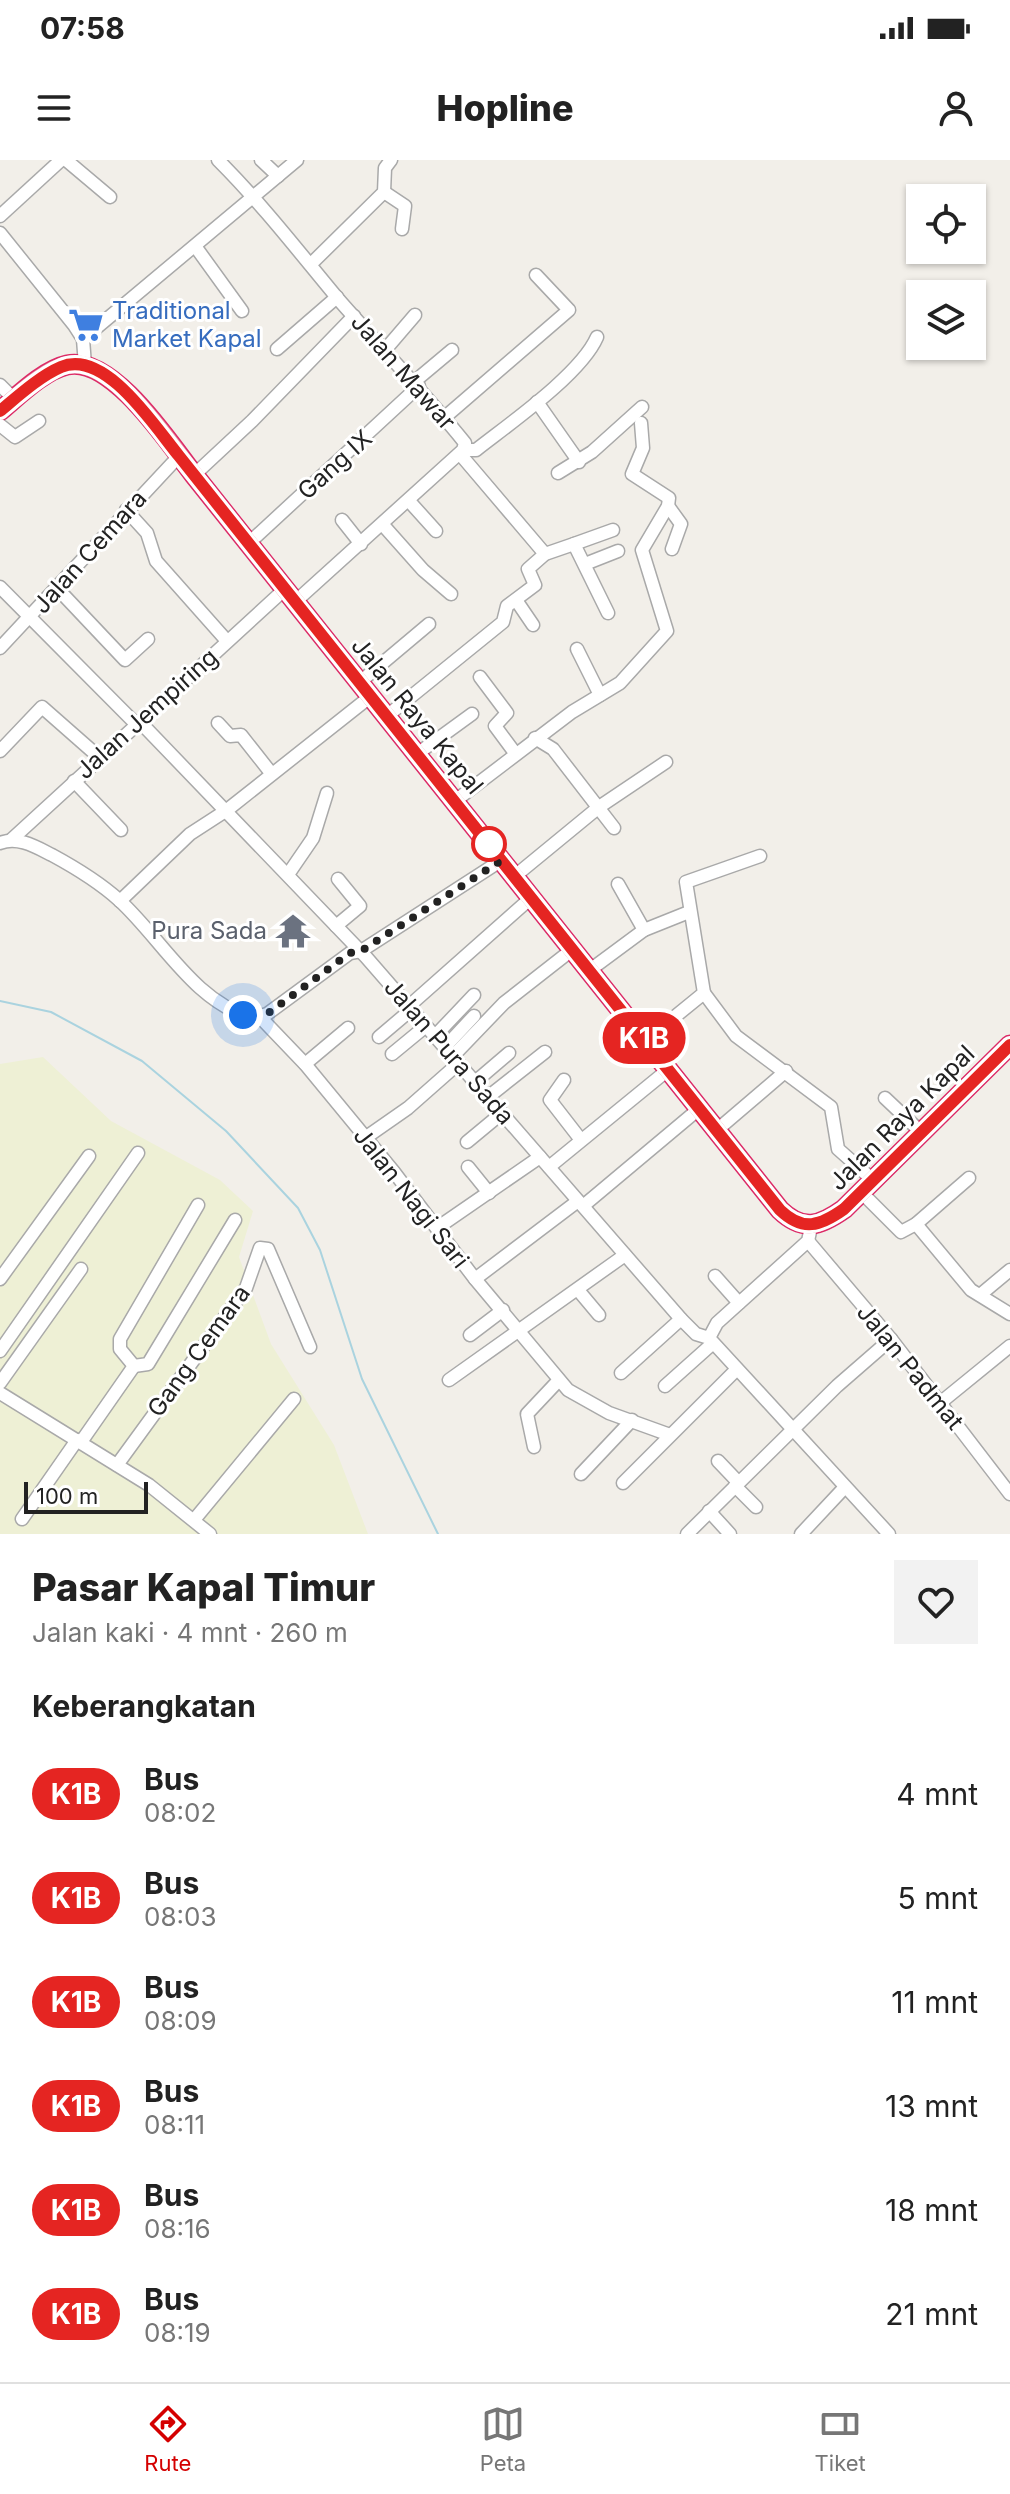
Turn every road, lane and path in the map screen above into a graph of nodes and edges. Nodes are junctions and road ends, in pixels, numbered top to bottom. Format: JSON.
{"nodes":[{"id":1,"x":64,"y":160,"type":"edge"},
{"id":2,"x":218,"y":160,"type":"edge"},
{"id":3,"x":261,"y":160,"type":"edge"},
{"id":4,"x":297,"y":160,"type":"edge"},
{"id":5,"x":391,"y":160,"type":"edge"},
{"id":6,"x":278,"y":176,"type":"junction"},
{"id":7,"x":384,"y":192,"type":"junction"},
{"id":8,"x":254,"y":196,"type":"junction"},
{"id":9,"x":110,"y":197,"type":"dead end"},
{"id":10,"x":0,"y":216,"type":"edge"},
{"id":11,"x":402,"y":229,"type":"dead end"},
{"id":12,"x":1,"y":236,"type":"edge"},
{"id":13,"x":195,"y":246,"type":"junction"},
{"id":14,"x":312,"y":263,"type":"junction"},
{"id":15,"x":536,"y":275,"type":"dead end"},
{"id":16,"x":337,"y":297,"type":"junction"},
{"id":17,"x":242,"y":311,"type":"dead end"},
{"id":18,"x":415,"y":315,"type":"dead end"},
{"id":19,"x":354,"y":316,"type":"junction"},
{"id":20,"x":597,"y":337,"type":"dead end"},
{"id":21,"x":83,"y":339,"type":"junction"},
{"id":22,"x":277,"y":349,"type":"dead end"},
{"id":23,"x":385,"y":350,"type":"junction"},
{"id":24,"x":452,"y":350,"type":"dead end"},
{"id":25,"x":85,"y":365,"type":"junction"},
{"id":26,"x":417,"y":384,"type":"junction"},
{"id":27,"x":0,"y":385,"type":"edge"},
{"id":28,"x":537,"y":402,"type":"junction"},
{"id":29,"x":7,"y":405,"type":"edge"},
{"id":30,"x":642,"y":407,"type":"dead end"},
{"id":31,"x":445,"y":417,"type":"junction"},
{"id":32,"x":39,"y":421,"type":"dead end"},
{"id":33,"x":641,"y":423,"type":"dead end"},
{"id":34,"x":0,"y":425,"type":"edge"},
{"id":35,"x":462,"y":452,"type":"junction"},
{"id":36,"x":179,"y":456,"type":"junction"},
{"id":37,"x":579,"y":462,"type":"junction"},
{"id":38,"x":558,"y":473,"type":"dead end"},
{"id":39,"x":194,"y":475,"type":"junction"},
{"id":40,"x":409,"y":501,"type":"junction"},
{"id":41,"x":668,"y":506,"type":"junction"},
{"id":42,"x":126,"y":510,"type":"junction"},
{"id":43,"x":342,"y":520,"type":"dead end"},
{"id":44,"x":383,"y":525,"type":"junction"},
{"id":45,"x":613,"y":530,"type":"dead end"},
{"id":46,"x":436,"y":531,"type":"dead end"},
{"id":47,"x":249,"y":543,"type":"junction"},
{"id":48,"x":361,"y":544,"type":"junction"},
{"id":49,"x":567,"y":545,"type":"junction"},
{"id":50,"x":672,"y":549,"type":"dead end"},
{"id":51,"x":618,"y":551,"type":"dead end"},
{"id":52,"x":545,"y":554,"type":"junction"},
{"id":53,"x":585,"y":564,"type":"junction"},
{"id":54,"x":0,"y":587,"type":"edge"},
{"id":55,"x":56,"y":587,"type":"junction"},
{"id":56,"x":451,"y":594,"type":"dead end"},
{"id":57,"x":290,"y":595,"type":"junction"},
{"id":58,"x":516,"y":600,"type":"junction"},
{"id":59,"x":608,"y":613,"type":"dead end"},
{"id":60,"x":30,"y":617,"type":"junction"},
{"id":61,"x":429,"y":624,"type":"dead end"},
{"id":62,"x":533,"y":625,"type":"dead end"},
{"id":63,"x":148,"y":639,"type":"dead end"},
{"id":64,"x":227,"y":641,"type":"junction"},
{"id":65,"x":0,"y":648,"type":"edge"},
{"id":66,"x":577,"y":649,"type":"dead end"},
{"id":67,"x":480,"y":677,"type":"dead end"},
{"id":68,"x":366,"y":689,"type":"junction"},
{"id":69,"x":606,"y":691,"type":"junction"},
{"id":70,"x":472,"y":714,"type":"dead end"},
{"id":71,"x":387,"y":716,"type":"junction"},
{"id":72,"x":218,"y":723,"type":"dead end"},
{"id":73,"x":139,"y":725,"type":"junction"},
{"id":74,"x":535,"y":738,"type":"junction"},
{"id":75,"x":0,"y":751,"type":"edge"},
{"id":76,"x":515,"y":753,"type":"junction"},
{"id":77,"x":417,"y":754,"type":"junction"},
{"id":78,"x":100,"y":758,"type":"junction"},
{"id":79,"x":666,"y":762,"type":"dead end"},
{"id":80,"x":271,"y":773,"type":"junction"},
{"id":81,"x":74,"y":781,"type":"junction"},
{"id":82,"x":327,"y":793,"type":"dead end"},
{"id":83,"x":455,"y":801,"type":"junction"},
{"id":84,"x":599,"y":807,"type":"junction"},
{"id":85,"x":227,"y":810,"type":"junction"},
{"id":86,"x":614,"y":828,"type":"dead end"},
{"id":87,"x":121,"y":830,"type":"dead end"},
{"id":88,"x":5,"y":841,"type":"edge"},
{"id":89,"x":760,"y":856,"type":"dead end"},
{"id":90,"x":502,"y":860,"type":"junction"},
{"id":91,"x":289,"y":873,"type":"junction"},
{"id":92,"x":515,"y":876,"type":"junction"},
{"id":93,"x":338,"y":879,"type":"dead end"},
{"id":94,"x":618,"y":884,"type":"dead end"},
{"id":95,"x":532,"y":897,"type":"junction"},
{"id":96,"x":120,"y":901,"type":"junction"},
{"id":97,"x":685,"y":914,"type":"junction"},
{"id":98,"x":336,"y":926,"type":"junction"},
{"id":99,"x":644,"y":930,"type":"junction"},
{"id":100,"x":573,"y":949,"type":"junction"},
{"id":101,"x":361,"y":951,"type":"junction"},
{"id":102,"x":590,"y":970,"type":"junction"},
{"id":103,"x":474,"y":995,"type":"dead end"},
{"id":104,"x":699,"y":996,"type":"junction"},
{"id":105,"x":410,"y":1008,"type":"junction"},
{"id":106,"x":474,"y":1016,"type":"dead end"},
{"id":107,"x":261,"y":1018,"type":"junction"},
{"id":108,"x":348,"y":1028,"type":"dead end"},
{"id":109,"x":431,"y":1031,"type":"junction"},
{"id":110,"x":640,"y":1034,"type":"junction"},
{"id":111,"x":379,"y":1037,"type":"dead end"},
{"id":112,"x":1010,"y":1045,"type":"edge"},
{"id":113,"x":545,"y":1052,"type":"dead end"},
{"id":114,"x":509,"y":1053,"type":"dead end"},
{"id":115,"x":392,"y":1054,"type":"dead end"},
{"id":116,"x":452,"y":1056,"type":"junction"},
{"id":117,"x":305,"y":1064,"type":"junction"},
{"id":118,"x":669,"y":1069,"type":"junction"},
{"id":119,"x":783,"y":1073,"type":"junction"},
{"id":120,"x":564,"y":1080,"type":"dead end"},
{"id":121,"x":475,"y":1082,"type":"junction"},
{"id":122,"x":488,"y":1097,"type":"junction"},
{"id":123,"x":885,"y":1098,"type":"dead end"},
{"id":124,"x":700,"y":1108,"type":"junction"},
{"id":125,"x":502,"y":1113,"type":"junction"},
{"id":126,"x":717,"y":1130,"type":"junction"},
{"id":127,"x":922,"y":1133,"type":"junction"},
{"id":128,"x":365,"y":1138,"type":"junction"},
{"id":129,"x":581,"y":1140,"type":"junction"},
{"id":130,"x":467,"y":1142,"type":"dead end"},
{"id":131,"x":138,"y":1153,"type":"dead end"},
{"id":132,"x":89,"y":1156,"type":"dead end"},
{"id":133,"x":545,"y":1162,"type":"junction"},
{"id":134,"x":468,"y":1167,"type":"dead end"},
{"id":135,"x":969,"y":1178,"type":"dead end"},
{"id":136,"x":608,"y":1179,"type":"dead end"},
{"id":137,"x":868,"y":1187,"type":"junction"},
{"id":138,"x":489,"y":1193,"type":"junction"},
{"id":139,"x":583,"y":1201,"type":"junction"},
{"id":140,"x":198,"y":1205,"type":"dead end"},
{"id":141,"x":235,"y":1220,"type":"dead end"},
{"id":142,"x":911,"y":1227,"type":"junction"},
{"id":143,"x":437,"y":1228,"type":"junction"},
{"id":144,"x":809,"y":1234,"type":"junction"},
{"id":145,"x":623,"y":1257,"type":"junction"},
{"id":146,"x":81,"y":1269,"type":"dead end"},
{"id":147,"x":1010,"y":1270,"type":"edge"},
{"id":148,"x":715,"y":1276,"type":"dead end"},
{"id":149,"x":589,"y":1278,"type":"dead end"},
{"id":150,"x":0,"y":1279,"type":"edge"},
{"id":151,"x":475,"y":1279,"type":"junction"},
{"id":152,"x":578,"y":1290,"type":"junction"},
{"id":153,"x":980,"y":1295,"type":"junction"},
{"id":154,"x":739,"y":1303,"type":"junction"},
{"id":155,"x":503,"y":1310,"type":"junction"},
{"id":156,"x":1010,"y":1314,"type":"edge"},
{"id":157,"x":599,"y":1315,"type":"dead end"},
{"id":158,"x":681,"y":1319,"type":"junction"},
{"id":159,"x":519,"y":1329,"type":"junction"},
{"id":160,"x":470,"y":1335,"type":"dead end"},
{"id":161,"x":891,"y":1339,"type":"junction"},
{"id":162,"x":710,"y":1341,"type":"junction"},
{"id":163,"x":1010,"y":1346,"type":"edge"},
{"id":164,"x":310,"y":1347,"type":"dead end"},
{"id":165,"x":0,"y":1351,"type":"edge"},
{"id":166,"x":134,"y":1366,"type":"junction"},
{"id":167,"x":735,"y":1371,"type":"junction"},
{"id":168,"x":621,"y":1373,"type":"dead end"},
{"id":169,"x":449,"y":1380,"type":"dead end"},
{"id":170,"x":559,"y":1380,"type":"junction"},
{"id":171,"x":0,"y":1383,"type":"edge"},
{"id":172,"x":665,"y":1386,"type":"dead end"},
{"id":173,"x":0,"y":1393,"type":"edge"},
{"id":174,"x":294,"y":1399,"type":"dead end"},
{"id":175,"x":940,"y":1403,"type":"junction"},
{"id":176,"x":632,"y":1420,"type":"junction"},
{"id":177,"x":792,"y":1431,"type":"junction"},
{"id":178,"x":670,"y":1435,"type":"junction"},
{"id":179,"x":79,"y":1441,"type":"junction"},
{"id":180,"x":534,"y":1447,"type":"dead end"},
{"id":181,"x":718,"y":1461,"type":"dead end"},
{"id":182,"x":117,"y":1465,"type":"junction"},
{"id":183,"x":581,"y":1474,"type":"dead end"},
{"id":184,"x":623,"y":1483,"type":"dead end"},
{"id":185,"x":737,"y":1484,"type":"junction"},
{"id":186,"x":845,"y":1487,"type":"junction"},
{"id":187,"x":1010,"y":1494,"type":"edge"},
{"id":188,"x":756,"y":1507,"type":"dead end"},
{"id":189,"x":709,"y":1511,"type":"junction"},
{"id":190,"x":22,"y":1519,"type":"dead end"},
{"id":191,"x":194,"y":1520,"type":"junction"},
{"id":192,"x":210,"y":1534,"type":"edge"},
{"id":193,"x":687,"y":1534,"type":"edge"},
{"id":194,"x":730,"y":1534,"type":"edge"},
{"id":195,"x":801,"y":1534,"type":"edge"},
{"id":196,"x":889,"y":1534,"type":"edge"}],
"edges":[{"from":1,"to":9,"type":"street"},
{"from":1,"to":10,"type":"street"},
{"from":2,"to":8,"type":"street","name":"Jalan Mawar"},
{"from":3,"to":6,"type":"street"},
{"from":4,"to":6,"type":"street"},
{"from":5,"to":7,"type":"street"},
{"from":6,"to":8,"type":"street"},
{"from":7,"to":11,"type":"street"},
{"from":7,"to":14,"type":"street"},
{"from":8,"to":13,"type":"street"},
{"from":8,"to":14,"type":"street","name":"Jalan Mawar"},
{"from":12,"to":21,"type":"street"},
{"from":13,"to":17,"type":"street"},
{"from":13,"to":21,"type":"street"},
{"from":14,"to":16,"type":"street","name":"Jalan Mawar"},
{"from":15,"to":31,"type":"street"},
{"from":16,"to":19,"type":"street","name":"Jalan Mawar"},
{"from":16,"to":22,"type":"street"},
{"from":18,"to":23,"type":"street"},
{"from":19,"to":23,"type":"street","name":"Jalan Mawar"},
{"from":19,"to":39,"type":"street"},
{"from":20,"to":28,"type":"street"},
{"from":21,"to":25,"type":"street"},
{"from":23,"to":26,"type":"street","name":"Jalan Mawar"},
{"from":24,"to":26,"type":"street","name":"Gang IX"},
{"from":25,"to":29,"type":"highway"},
{"from":25,"to":36,"type":"highway","name":"Jalan Raya Kapal"},
{"from":26,"to":31,"type":"street","name":"Jalan Mawar"},
{"from":26,"to":47,"type":"street","name":"Gang IX"},
{"from":27,"to":29,"type":"street"},
{"from":28,"to":35,"type":"street"},
{"from":28,"to":37,"type":"street"},
{"from":30,"to":37,"type":"street"},
{"from":31,"to":35,"type":"street","name":"Jalan Mawar"},
{"from":32,"to":34,"type":"street"},
{"from":33,"to":41,"type":"street"},
{"from":35,"to":40,"type":"street","name":"Jalan Mawar"},
{"from":35,"to":52,"type":"street"},
{"from":36,"to":39,"type":"highway","name":"Jalan Raya Kapal"},
{"from":36,"to":42,"type":"street","name":"Jalan Cemara"},
{"from":37,"to":38,"type":"street"},
{"from":39,"to":47,"type":"highway","name":"Jalan Raya Kapal"},
{"from":40,"to":44,"type":"street","name":"Jalan Mawar"},
{"from":40,"to":46,"type":"street"},
{"from":41,"to":50,"type":"street"},
{"from":41,"to":69,"type":"street"},
{"from":42,"to":55,"type":"street","name":"Jalan Cemara"},
{"from":42,"to":64,"type":"street"},
{"from":43,"to":48,"type":"street"},
{"from":44,"to":48,"type":"street","name":"Jalan Mawar"},
{"from":44,"to":56,"type":"street"},
{"from":45,"to":49,"type":"street"},
{"from":47,"to":57,"type":"highway","name":"Jalan Raya Kapal"},
{"from":48,"to":57,"type":"street","name":"Jalan Mawar"},
{"from":49,"to":52,"type":"street"},
{"from":49,"to":53,"type":"street"},
{"from":51,"to":53,"type":"street"},
{"from":52,"to":58,"type":"street"},
{"from":53,"to":59,"type":"street"},
{"from":54,"to":60,"type":"street","name":"Jalan Pura Sada"},
{"from":55,"to":60,"type":"street","name":"Jalan Cemara"},
{"from":55,"to":63,"type":"street"},
{"from":57,"to":64,"type":"street","name":"Jalan Jempiring"},
{"from":57,"to":68,"type":"highway","name":"Jalan Raya Kapal"},
{"from":58,"to":62,"type":"street"},
{"from":58,"to":71,"type":"street"},
{"from":60,"to":65,"type":"street","name":"Jalan Cemara"},
{"from":60,"to":73,"type":"street","name":"Jalan Pura Sada"},
{"from":61,"to":68,"type":"street"},
{"from":64,"to":73,"type":"street","name":"Jalan Jempiring"},
{"from":66,"to":69,"type":"street"},
{"from":67,"to":76,"type":"street"},
{"from":68,"to":71,"type":"highway","name":"Jalan Raya Kapal"},
{"from":68,"to":80,"type":"street"},
{"from":69,"to":74,"type":"street"},
{"from":70,"to":77,"type":"street"},
{"from":71,"to":77,"type":"highway","name":"Jalan Raya Kapal"},
{"from":72,"to":80,"type":"street"},
{"from":73,"to":78,"type":"street","name":"Jalan Jempiring"},
{"from":73,"to":85,"type":"street","name":"Jalan Pura Sada"},
{"from":74,"to":76,"type":"street"},
{"from":74,"to":84,"type":"street"},
{"from":75,"to":78,"type":"street"},
{"from":76,"to":83,"type":"street"},
{"from":77,"to":83,"type":"highway","name":"Jalan Raya Kapal"},
{"from":78,"to":81,"type":"street","name":"Jalan Jempiring"},
{"from":79,"to":84,"type":"street"},
{"from":80,"to":85,"type":"street"},
{"from":81,"to":87,"type":"street"},
{"from":81,"to":88,"type":"street","name":"Jalan Jempiring"},
{"from":82,"to":91,"type":"street"},
{"from":83,"to":90,"type":"highway","name":"Jalan Raya Kapal"},
{"from":84,"to":86,"type":"street"},
{"from":84,"to":92,"type":"street"},
{"from":85,"to":91,"type":"street","name":"Jalan Pura Sada"},
{"from":85,"to":96,"type":"street"},
{"from":88,"to":96,"type":"street"},
{"from":89,"to":97,"type":"street"},
{"from":90,"to":92,"type":"highway","name":"Jalan Raya Kapal"},
{"from":90,"to":101,"type":"street"},
{"from":91,"to":98,"type":"street","name":"Jalan Pura Sada"},
{"from":92,"to":95,"type":"highway","name":"Jalan Raya Kapal"},
{"from":93,"to":98,"type":"street"},
{"from":94,"to":99,"type":"street"},
{"from":95,"to":100,"type":"highway","name":"Jalan Raya Kapal"},
{"from":95,"to":105,"type":"street"},
{"from":96,"to":107,"type":"street"},
{"from":97,"to":99,"type":"street"},
{"from":97,"to":104,"type":"street"},
{"from":98,"to":101,"type":"street","name":"Jalan Pura Sada"},
{"from":99,"to":102,"type":"street"},
{"from":100,"to":102,"type":"highway","name":"Jalan Raya Kapal"},
{"from":100,"to":116,"type":"street"},
{"from":101,"to":105,"type":"street","name":"Jalan Pura Sada"},
{"from":101,"to":107,"type":"street"},
{"from":102,"to":110,"type":"highway","name":"Jalan Raya Kapal"},
{"from":103,"to":109,"type":"street"},
{"from":104,"to":110,"type":"street"},
{"from":104,"to":119,"type":"street"},
{"from":105,"to":109,"type":"street","name":"Jalan Pura Sada"},
{"from":105,"to":111,"type":"street"},
{"from":106,"to":116,"type":"street"},
{"from":107,"to":117,"type":"street","name":"Jalan Nagi Sari"},
{"from":108,"to":117,"type":"street"},
{"from":109,"to":115,"type":"street"},
{"from":109,"to":116,"type":"street","name":"Jalan Pura Sada"},
{"from":110,"to":118,"type":"highway","name":"Jalan Raya Kapal"},
{"from":112,"to":127,"type":"highway","name":"Jalan Raya Kapal"},
{"from":113,"to":122,"type":"street"},
{"from":114,"to":121,"type":"street"},
{"from":116,"to":121,"type":"street","name":"Jalan Pura Sada"},
{"from":116,"to":128,"type":"street"},
{"from":117,"to":128,"type":"street","name":"Jalan Nagi Sari"},
{"from":118,"to":124,"type":"highway","name":"Jalan Raya Kapal"},
{"from":118,"to":129,"type":"street"},
{"from":119,"to":126,"type":"street"},
{"from":119,"to":137,"type":"street"},
{"from":120,"to":129,"type":"street"},
{"from":121,"to":122,"type":"street","name":"Jalan Pura Sada"},
{"from":122,"to":125,"type":"street","name":"Jalan Pura Sada"},
{"from":123,"to":127,"type":"street"},
{"from":124,"to":126,"type":"highway","name":"Jalan Raya Kapal"},
{"from":124,"to":139,"type":"street"},
{"from":125,"to":130,"type":"street"},
{"from":125,"to":133,"type":"street","name":"Jalan Pura Sada"},
{"from":126,"to":144,"type":"highway","name":"Jalan Raya Kapal"},
{"from":127,"to":137,"type":"highway","name":"Jalan Raya Kapal"},
{"from":128,"to":143,"type":"street","name":"Jalan Nagi Sari"},
{"from":129,"to":133,"type":"street"},
{"from":131,"to":165,"type":"street"},
{"from":132,"to":150,"type":"street"},
{"from":133,"to":138,"type":"street"},
{"from":133,"to":139,"type":"street","name":"Jalan Pura Sada"},
{"from":134,"to":138,"type":"street"},
{"from":135,"to":142,"type":"street"},
{"from":136,"to":139,"type":"street"},
{"from":137,"to":142,"type":"street"},
{"from":137,"to":144,"type":"highway","name":"Jalan Raya Kapal"},
{"from":138,"to":143,"type":"street"},
{"from":139,"to":145,"type":"street","name":"Jalan Pura Sada"},
{"from":139,"to":151,"type":"street"},
{"from":140,"to":166,"type":"street"},
{"from":141,"to":166,"type":"street"},
{"from":142,"to":153,"type":"street"},
{"from":143,"to":151,"type":"street","name":"Jalan Nagi Sari"},
{"from":144,"to":154,"type":"street"},
{"from":144,"to":161,"type":"street","name":"Jalan Padmat"},
{"from":145,"to":149,"type":"street"},
{"from":145,"to":152,"type":"street"},
{"from":145,"to":158,"type":"street","name":"Jalan Pura Sada"},
{"from":146,"to":171,"type":"street"},
{"from":147,"to":153,"type":"street"},
{"from":148,"to":154,"type":"street"},
{"from":151,"to":155,"type":"street","name":"Jalan Nagi Sari"},
{"from":152,"to":157,"type":"street"},
{"from":152,"to":159,"type":"street"},
{"from":153,"to":156,"type":"street"},
{"from":154,"to":162,"type":"street"},
{"from":155,"to":159,"type":"street","name":"Jalan Nagi Sari"},
{"from":155,"to":160,"type":"street"},
{"from":158,"to":162,"type":"street","name":"Jalan Pura Sada"},
{"from":158,"to":168,"type":"street"},
{"from":159,"to":169,"type":"street"},
{"from":159,"to":170,"type":"street","name":"Jalan Nagi Sari"},
{"from":161,"to":175,"type":"street","name":"Jalan Padmat"},
{"from":161,"to":177,"type":"street"},
{"from":162,"to":167,"type":"street","name":"Jalan Pura Sada"},
{"from":162,"to":172,"type":"street"},
{"from":163,"to":175,"type":"street"},
{"from":164,"to":182,"type":"street","name":"Gang Cemara"},
{"from":166,"to":179,"type":"street"},
{"from":167,"to":177,"type":"street","name":"Jalan Pura Sada"},
{"from":167,"to":178,"type":"street"},
{"from":170,"to":176,"type":"street","name":"Jalan Nagi Sari"},
{"from":170,"to":180,"type":"street"},
{"from":173,"to":179,"type":"street"},
{"from":174,"to":191,"type":"street"},
{"from":175,"to":187,"type":"street","name":"Jalan Padmat"},
{"from":176,"to":178,"type":"street","name":"Jalan Nagi Sari"},
{"from":176,"to":183,"type":"street"},
{"from":177,"to":185,"type":"street"},
{"from":177,"to":186,"type":"street","name":"Jalan Pura Sada"},
{"from":178,"to":184,"type":"street"},
{"from":179,"to":182,"type":"street"},
{"from":179,"to":190,"type":"street"},
{"from":181,"to":185,"type":"street"},
{"from":182,"to":191,"type":"street"},
{"from":185,"to":188,"type":"street"},
{"from":185,"to":189,"type":"street"},
{"from":186,"to":195,"type":"street"},
{"from":186,"to":196,"type":"street","name":"Jalan Pura Sada"},
{"from":189,"to":193,"type":"street"},
{"from":189,"to":194,"type":"street"},
{"from":191,"to":192,"type":"street"}]}
